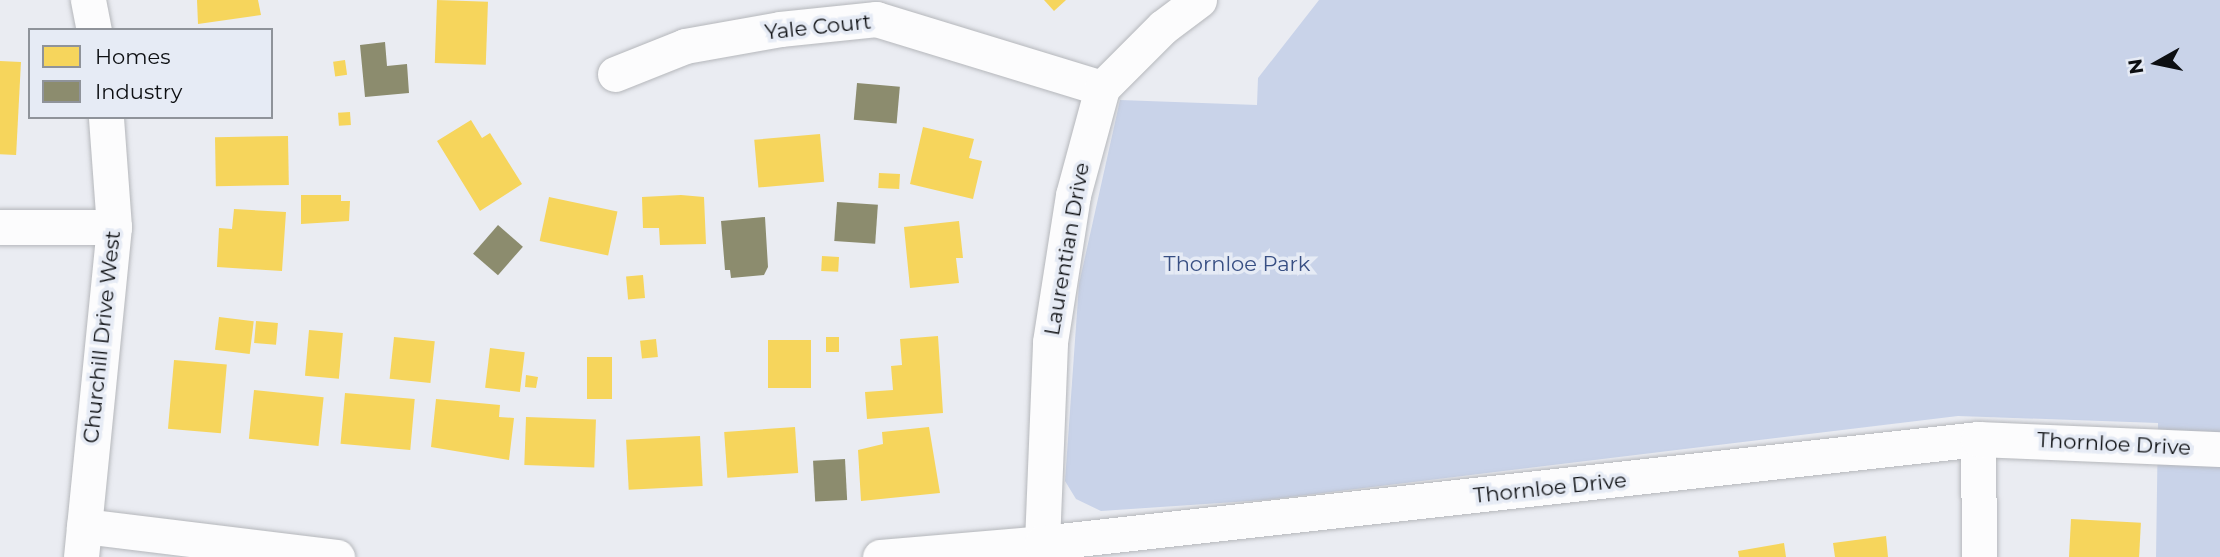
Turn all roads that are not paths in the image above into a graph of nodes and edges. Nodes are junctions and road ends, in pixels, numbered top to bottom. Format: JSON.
{"nodes":[{"id":1,"x":88,"y":0,"type":"edge"},
{"id":2,"x":1199,"y":0,"type":"edge"},
{"id":3,"x":94,"y":28,"type":"edge"},
{"id":4,"x":615,"y":74,"type":"dead end"},
{"id":5,"x":1102,"y":88,"type":"junction"},
{"id":6,"x":106,"y":119,"type":"edge"},
{"id":7,"x":0,"y":227,"type":"edge"},
{"id":8,"x":114,"y":227,"type":"junction"},
{"id":9,"x":1978,"y":439,"type":"junction"},
{"id":10,"x":2220,"y":449,"type":"edge"},
{"id":11,"x":83,"y":541,"type":"edge"},
{"id":12,"x":1042,"y":543,"type":"junction"},
{"id":13,"x":337,"y":557,"type":"edge"},
{"id":14,"x":880,"y":557,"type":"edge"},
{"id":15,"x":1979,"y":557,"type":"edge"}],
"edges":[{"from":1,"to":3,"type":"street"},
{"from":2,"to":5,"type":"street","name":"Laurentian Drive"},
{"from":4,"to":5,"type":"street","name":"Yale Court"},
{"from":5,"to":12,"type":"street","name":"Laurentian Drive"},
{"from":6,"to":8,"type":"street","name":"Churchill Drive West"},
{"from":7,"to":8,"type":"street"},
{"from":8,"to":11,"type":"street","name":"Churchill Drive West"},
{"from":9,"to":10,"type":"street","name":"Thornloe Drive"},
{"from":9,"to":12,"type":"street","name":"Thornloe Drive"},
{"from":9,"to":15,"type":"street"},
{"from":11,"to":13,"type":"street"},
{"from":12,"to":14,"type":"street","name":"Thornloe Drive"}]}
